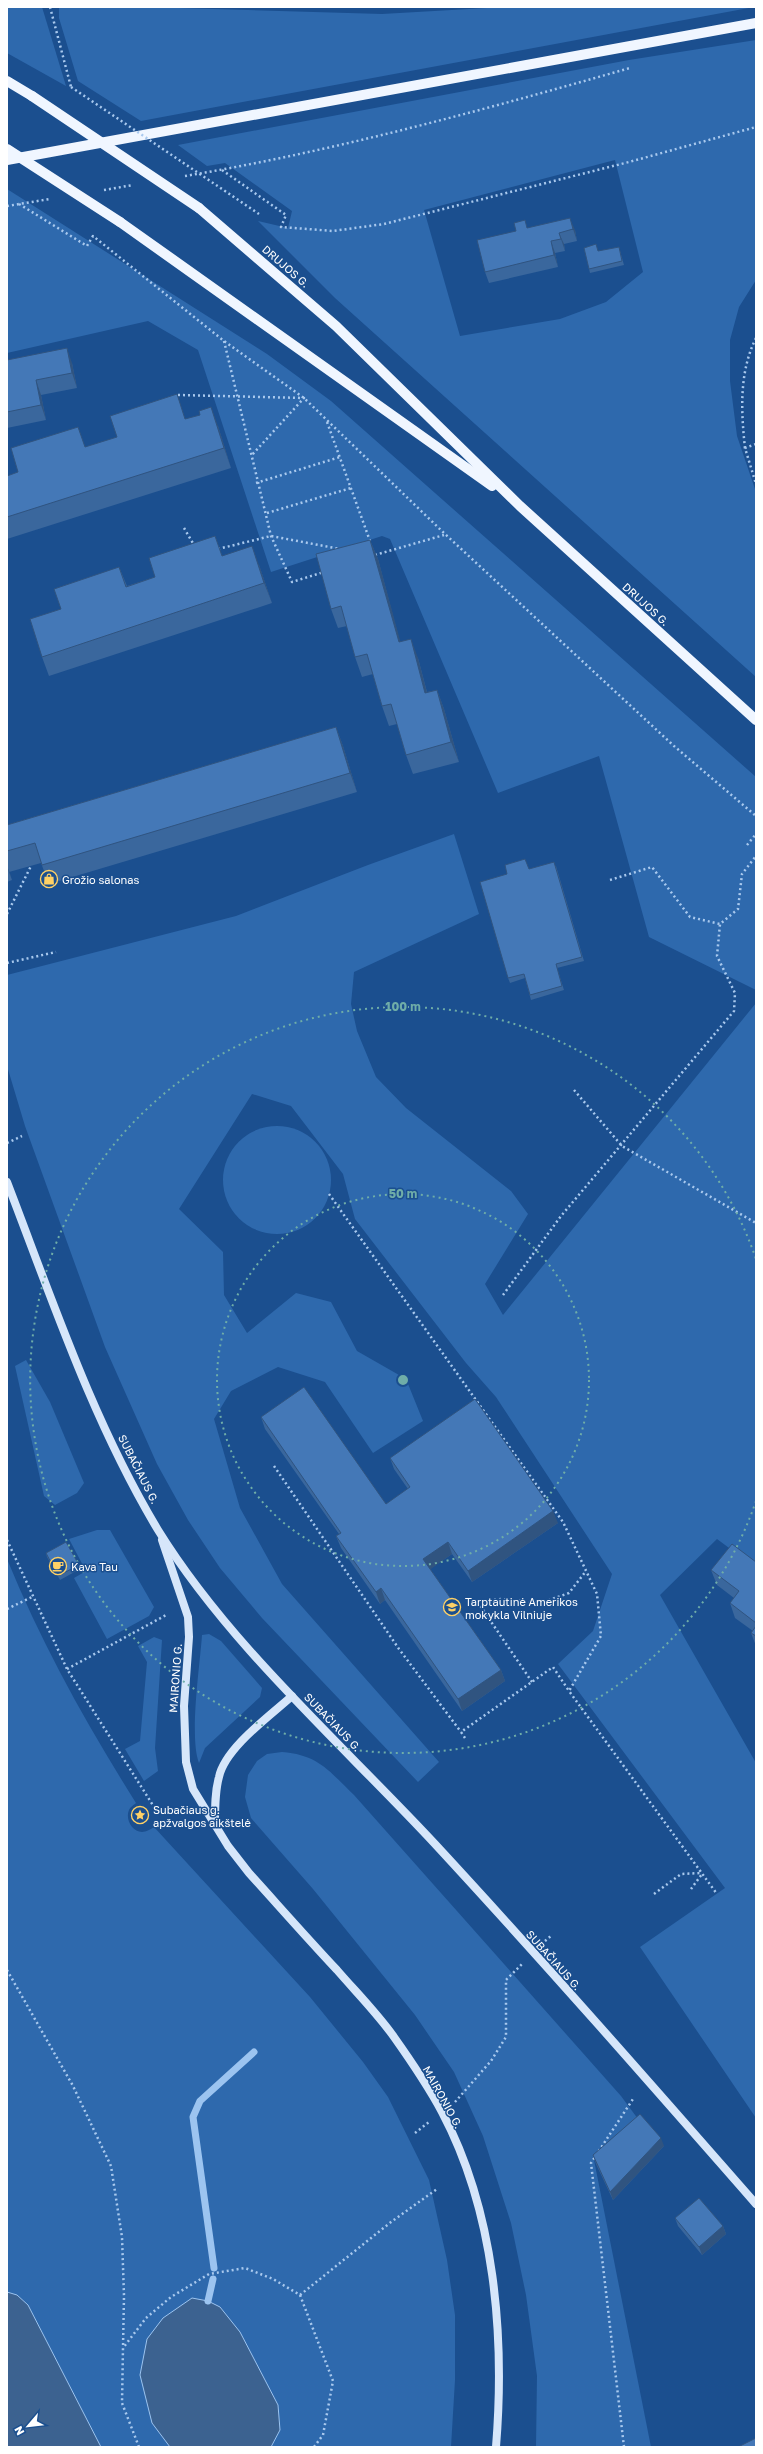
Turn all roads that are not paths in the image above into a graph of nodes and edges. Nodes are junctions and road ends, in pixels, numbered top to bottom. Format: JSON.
{"nodes":[{"id":1,"x":756,"y":23,"type":"edge"},
{"id":2,"x":7,"y":81,"type":"edge"},
{"id":3,"x":7,"y":149,"type":"edge"},
{"id":4,"x":7,"y":160,"type":"edge"},
{"id":5,"x":520,"y":506,"type":"junction"},
{"id":6,"x":756,"y":720,"type":"edge"},
{"id":7,"x":7,"y":1182,"type":"edge"},
{"id":8,"x":159,"y":1531,"type":"junction"},
{"id":9,"x":292,"y":1696,"type":"junction"},
{"id":10,"x":215,"y":1823,"type":"junction"},
{"id":11,"x":756,"y":2204,"type":"edge"},
{"id":12,"x":496,"y":2447,"type":"edge"}],
"edges":[{"from":1,"to":4,"type":"main road"},
{"from":2,"to":5,"type":"main road","name":"DRUJOS G.","bridge":true},
{"from":3,"to":5,"type":"main road","name":"DRUJOS G.","bridge":true},
{"from":5,"to":6,"type":"main road","name":"DRUJOS G."},
{"from":7,"to":8,"type":"main road","name":"SUBAČIAUS G."},
{"from":8,"to":9,"type":"main road","name":"SUBAČIAUS G."},
{"from":8,"to":10,"type":"main road","name":"MAIRONIO G."},
{"from":9,"to":10,"type":"main road"},
{"from":9,"to":11,"type":"main road","name":"SUBAČIAUS G."},
{"from":10,"to":12,"type":"main road","name":"MAIRONIO G."}]}
